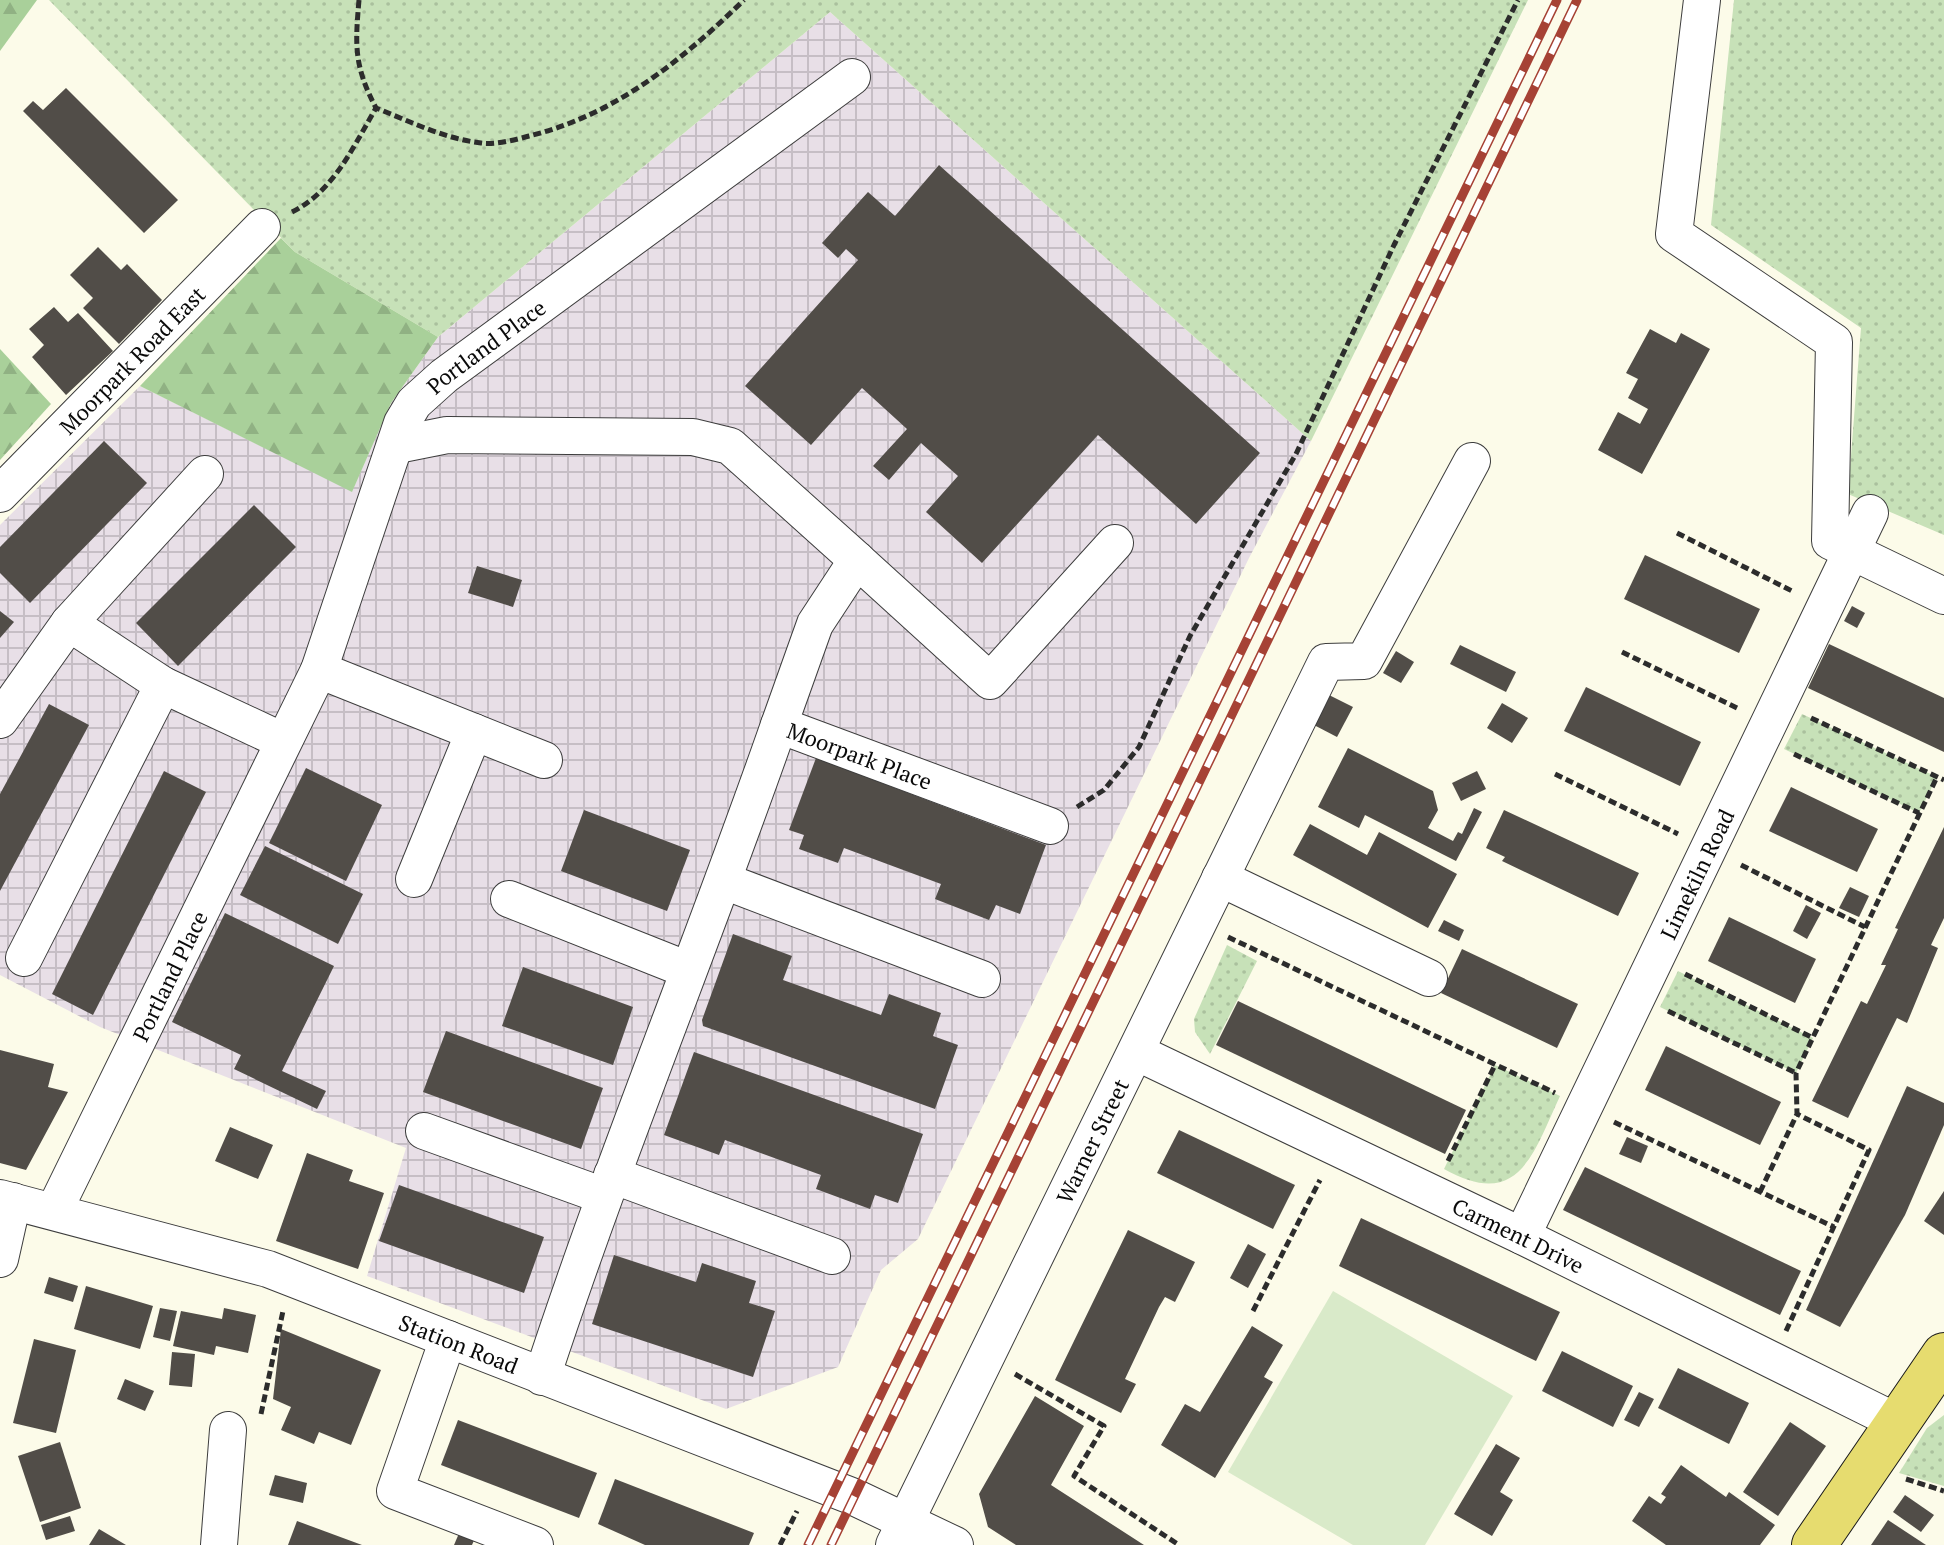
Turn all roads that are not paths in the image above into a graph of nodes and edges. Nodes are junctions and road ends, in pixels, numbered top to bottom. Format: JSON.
{"nodes":[{"id":1,"x":1702,"y":0,"type":"edge"},
{"id":2,"x":852,"y":77,"type":"dead end"},
{"id":3,"x":262,"y":227,"type":"road end"},
{"id":4,"x":397,"y":445,"type":"junction"},
{"id":5,"x":1472,"y":461,"type":"dead end"},
{"id":6,"x":205,"y":474,"type":"dead end"},
{"id":7,"x":0,"y":494,"type":"edge"},
{"id":8,"x":1870,"y":513,"type":"dead end"},
{"id":9,"x":1115,"y":543,"type":"dead end"},
{"id":10,"x":1850,"y":551,"type":"junction"},
{"id":11,"x":857,"y":560,"type":"junction"},
{"id":12,"x":1944,"y":596,"type":"edge"},
{"id":13,"x":69,"y":623,"type":"junction"},
{"id":14,"x":319,"y":670,"type":"junction"},
{"id":15,"x":163,"y":685,"type":"junction"},
{"id":16,"x":0,"y":720,"type":"edge"},
{"id":17,"x":779,"y":725,"type":"junction"},
{"id":18,"x":474,"y":732,"type":"junction"},
{"id":19,"x":283,"y":741,"type":"junction"},
{"id":20,"x":544,"y":760,"type":"dead end"},
{"id":21,"x":1050,"y":826,"type":"road end"},
{"id":22,"x":1220,"y":878,"type":"junction"},
{"id":23,"x":414,"y":879,"type":"dead end"},
{"id":24,"x":724,"y":881,"type":"junction"},
{"id":25,"x":509,"y":899,"type":"dead end"},
{"id":26,"x":24,"y":958,"type":"dead end"},
{"id":27,"x":688,"y":970,"type":"junction"},
{"id":28,"x":1429,"y":978,"type":"dead end"},
{"id":29,"x":982,"y":979,"type":"dead end"},
{"id":30,"x":1136,"y":1052,"type":"junction"},
{"id":31,"x":424,"y":1131,"type":"dead end"},
{"id":32,"x":608,"y":1185,"type":"junction"},
{"id":33,"x":7,"y":1199,"type":"edge"},
{"id":34,"x":54,"y":1211,"type":"junction"},
{"id":35,"x":1522,"y":1236,"type":"junction"},
{"id":36,"x":832,"y":1256,"type":"dead end"},
{"id":37,"x":0,"y":1259,"type":"edge"},
{"id":38,"x":448,"y":1339,"type":"junction"},
{"id":39,"x":1944,"y":1355,"type":"edge"},
{"id":40,"x":542,"y":1377,"type":"junction"},
{"id":41,"x":1897,"y":1422,"type":"junction"},
{"id":42,"x":244,"y":1424,"type":"road end"},
{"id":43,"x":900,"y":1533,"type":"edge"},
{"id":44,"x":219,"y":1545,"type":"edge"},
{"id":45,"x":535,"y":1545,"type":"edge"},
{"id":46,"x":955,"y":1545,"type":"edge"},
{"id":47,"x":1814,"y":1545,"type":"edge"}],
"edges":[{"from":1,"to":10,"type":"street"},
{"from":2,"to":4,"type":"street","name":"Portland Place"},
{"from":3,"to":7,"type":"street","name":"Moorpark Road East"},
{"from":4,"to":11,"type":"street"},
{"from":4,"to":14,"type":"street","name":"Portland Place"},
{"from":5,"to":22,"type":"street","name":"Warner Street"},
{"from":6,"to":13,"type":"street"},
{"from":8,"to":10,"type":"street","name":"Limekiln Road"},
{"from":9,"to":11,"type":"street"},
{"from":10,"to":12,"type":"street"},
{"from":10,"to":35,"type":"street","name":"Limekiln Road"},
{"from":11,"to":17,"type":"street"},
{"from":13,"to":15,"type":"street"},
{"from":13,"to":16,"type":"street"},
{"from":14,"to":18,"type":"street"},
{"from":14,"to":19,"type":"street","name":"Portland Place"},
{"from":15,"to":19,"type":"street"},
{"from":15,"to":26,"type":"street"},
{"from":17,"to":21,"type":"street","name":"Moorpark Place"},
{"from":17,"to":24,"type":"street","name":"Moorpark Place"},
{"from":18,"to":20,"type":"street"},
{"from":18,"to":23,"type":"street"},
{"from":19,"to":34,"type":"street","name":"Portland Place"},
{"from":22,"to":28,"type":"street"},
{"from":22,"to":30,"type":"street","name":"Warner Street"},
{"from":24,"to":27,"type":"street","name":"Moorpark Place"},
{"from":24,"to":29,"type":"street"},
{"from":25,"to":27,"type":"street"},
{"from":27,"to":32,"type":"street","name":"Moorpark Place"},
{"from":30,"to":35,"type":"street","name":"Carment Drive"},
{"from":30,"to":43,"type":"street","name":"Warner Street"},
{"from":31,"to":32,"type":"street"},
{"from":32,"to":36,"type":"street"},
{"from":32,"to":40,"type":"street","name":"Moorpark Place"},
{"from":33,"to":34,"type":"street","name":"Station Road"},
{"from":33,"to":37,"type":"street"},
{"from":34,"to":38,"type":"street","name":"Station Road"},
{"from":35,"to":41,"type":"street","name":"Carment Drive"},
{"from":38,"to":40,"type":"street","name":"Station Road"},
{"from":38,"to":45,"type":"street"},
{"from":39,"to":41,"type":"main road"},
{"from":40,"to":43,"type":"street","name":"Station Road"},
{"from":41,"to":47,"type":"main road"},
{"from":42,"to":44,"type":"street"},
{"from":43,"to":46,"type":"street","name":"Station Road"}]}
